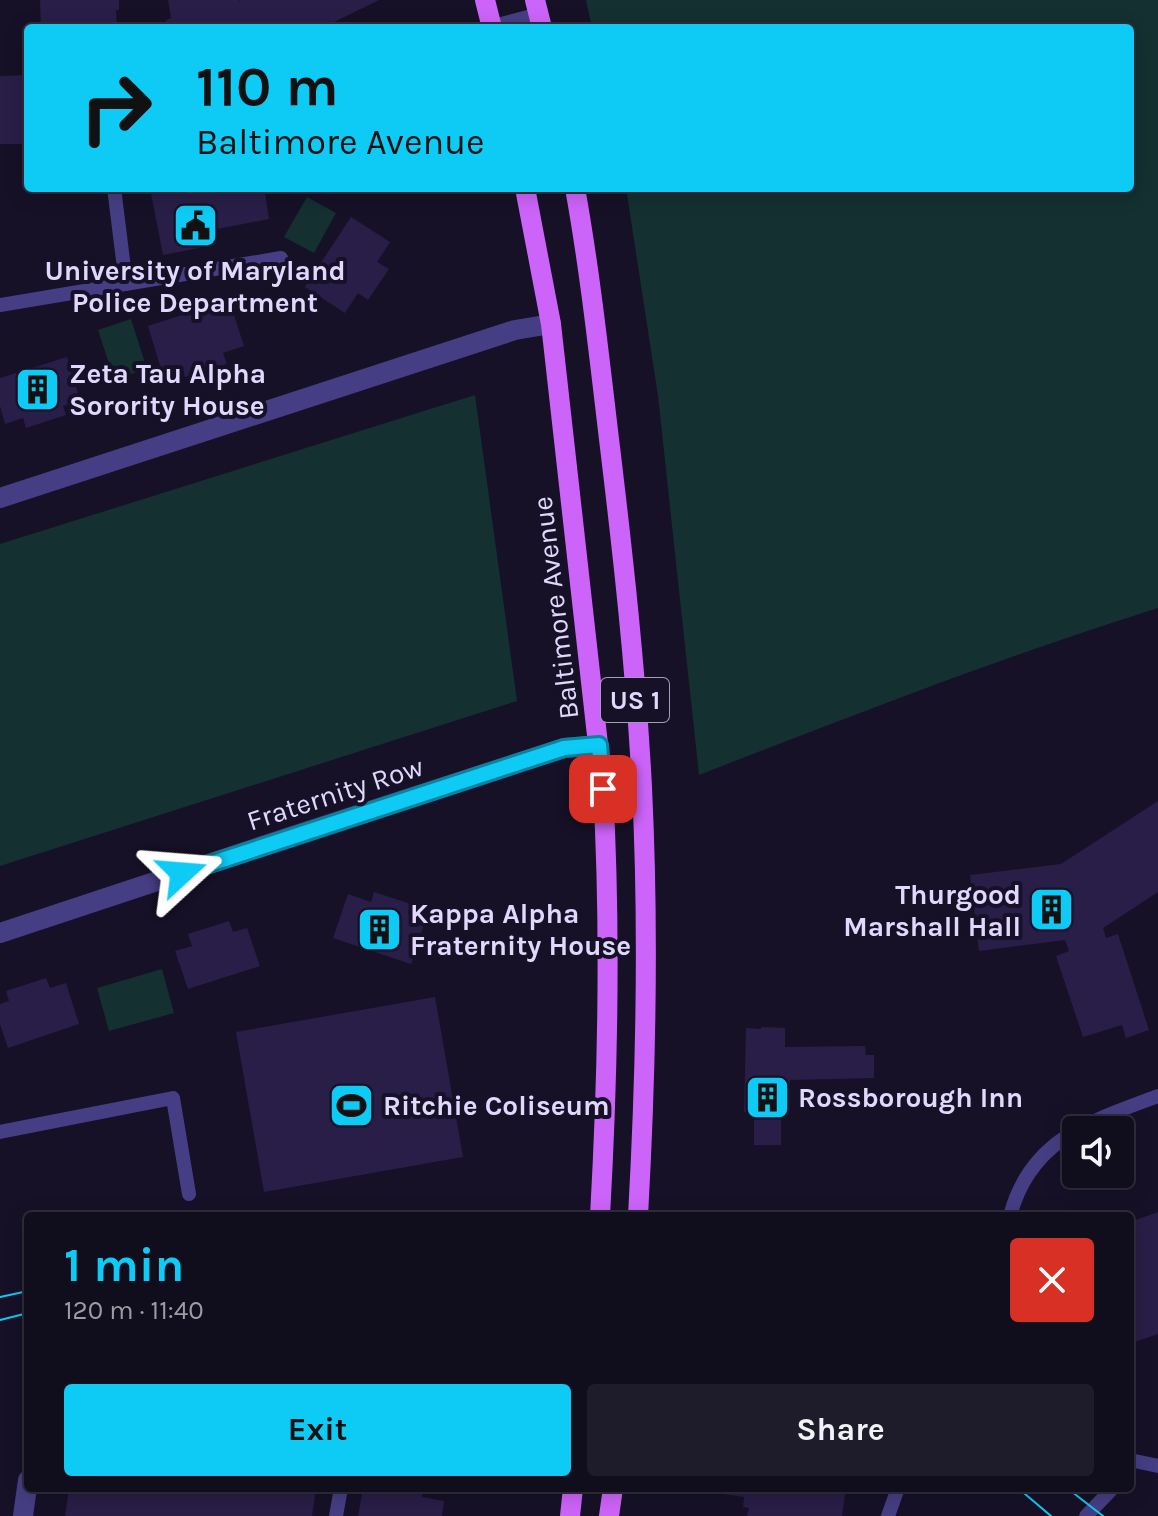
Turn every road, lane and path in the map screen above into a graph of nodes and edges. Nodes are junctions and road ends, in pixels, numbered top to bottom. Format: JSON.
{"nodes":[{"id":1,"x":485,"y":0,"type":"edge"},
{"id":2,"x":539,"y":14,"type":"edge"},
{"id":3,"x":489,"y":24,"type":"edge"},
{"id":4,"x":504,"y":24,"type":"edge"},
{"id":5,"x":114,"y":192,"type":"edge"},
{"id":6,"x":526,"y":192,"type":"edge"},
{"id":7,"x":576,"y":192,"type":"edge"},
{"id":8,"x":281,"y":258,"type":"dead end"},
{"id":9,"x":126,"y":284,"type":"junction"},
{"id":10,"x":0,"y":305,"type":"edge"},
{"id":11,"x":551,"y":324,"type":"junction"},
{"id":12,"x":0,"y":498,"type":"edge"},
{"id":13,"x":599,"y":745,"type":"junction"},
{"id":14,"x":0,"y":933,"type":"edge"},
{"id":15,"x":1158,"y":1096,"type":"edge"},
{"id":16,"x":0,"y":1132,"type":"edge"},
{"id":17,"x":189,"y":1194,"type":"dead end"},
{"id":18,"x":600,"y":1212,"type":"edge"},
{"id":19,"x":638,"y":1212,"type":"edge"},
{"id":20,"x":1012,"y":1212,"type":"edge"},
{"id":21,"x":1134,"y":1464,"type":"edge"},
{"id":22,"x":1158,"y":1466,"type":"edge"},
{"id":23,"x":26,"y":1492,"type":"edge"},
{"id":24,"x":340,"y":1492,"type":"edge"},
{"id":25,"x":573,"y":1492,"type":"edge"},
{"id":26,"x":612,"y":1492,"type":"edge"},
{"id":27,"x":897,"y":1492,"type":"edge"},
{"id":28,"x":1109,"y":1492,"type":"edge"},
{"id":29,"x":23,"y":1516,"type":"edge"},
{"id":30,"x":336,"y":1516,"type":"edge"},
{"id":31,"x":570,"y":1516,"type":"edge"},
{"id":32,"x":609,"y":1516,"type":"edge"},
{"id":33,"x":888,"y":1516,"type":"edge"},
{"id":34,"x":1086,"y":1516,"type":"edge"}],
"edges":[{"from":1,"to":3,"type":"main road"},
{"from":2,"to":4,"type":"lane"},
{"from":5,"to":9,"type":"lane"},
{"from":6,"to":11,"type":"main road","name":"Baltimore Avenue","number":"US 1"},
{"from":7,"to":19,"type":"main road","number":"US 1"},
{"from":8,"to":9,"type":"lane"},
{"from":9,"to":10,"type":"lane"},
{"from":11,"to":12,"type":"street"},
{"from":11,"to":13,"type":"main road","name":"Baltimore Avenue","number":"US 1"},
{"from":13,"to":14,"type":"street","name":"Fraternity Row"},
{"from":13,"to":18,"type":"main road","name":"Baltimore Avenue","number":"US 1"},
{"from":15,"to":20,"type":"lane"},
{"from":16,"to":17,"type":"lane"},
{"from":21,"to":22,"type":"lane"},
{"from":23,"to":29,"type":"street"},
{"from":24,"to":30,"type":"lane"},
{"from":25,"to":31,"type":"main road"},
{"from":26,"to":32,"type":"main road"},
{"from":27,"to":33,"type":"lane"},
{"from":28,"to":34,"type":"lane"}]}
